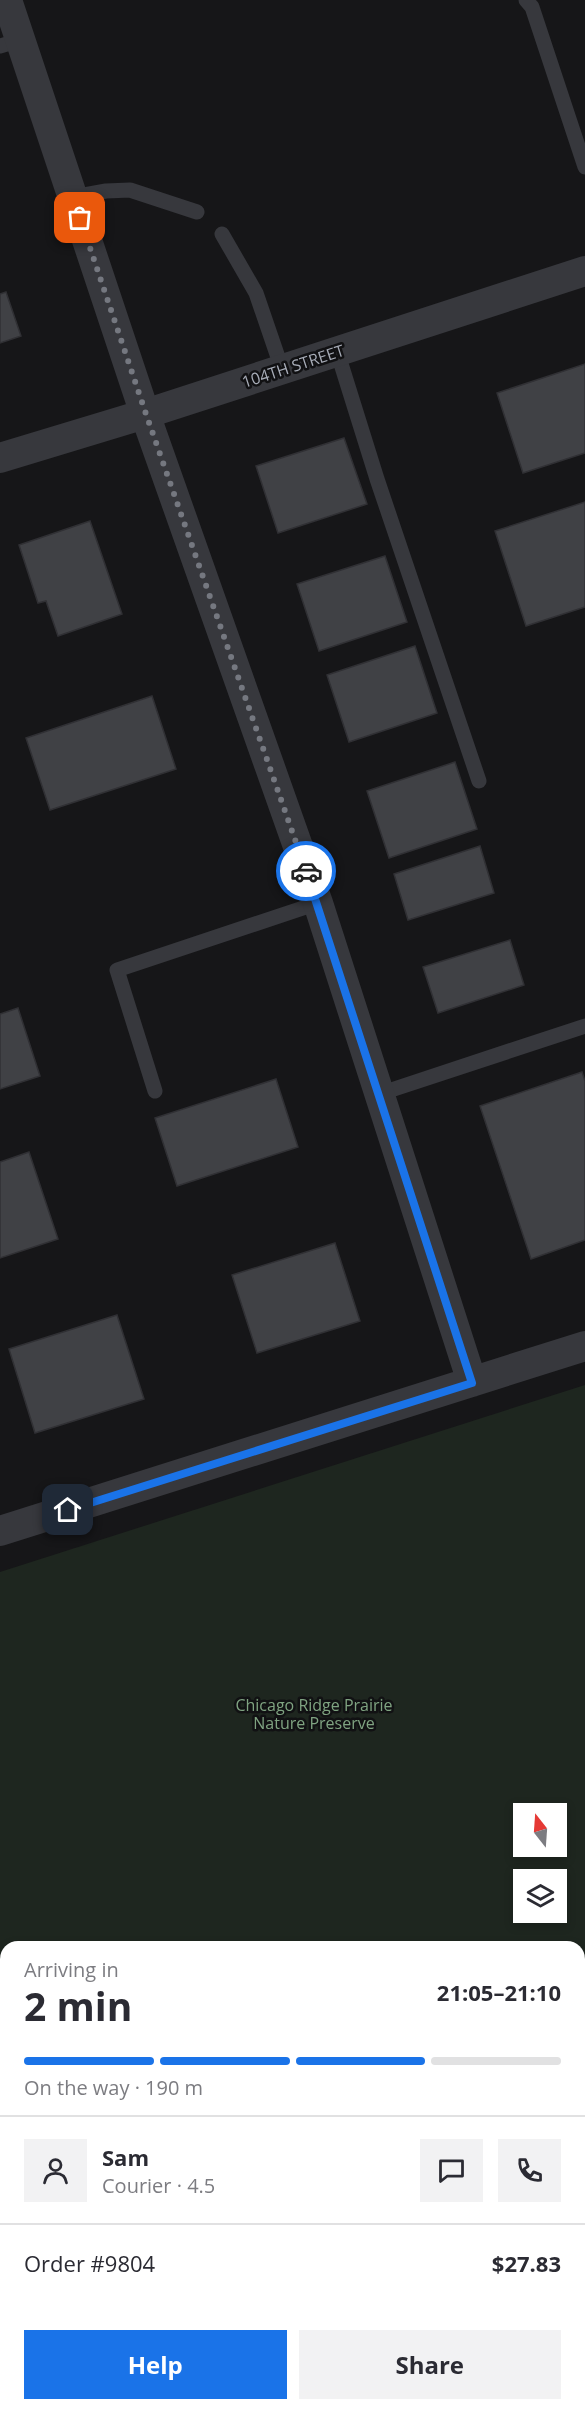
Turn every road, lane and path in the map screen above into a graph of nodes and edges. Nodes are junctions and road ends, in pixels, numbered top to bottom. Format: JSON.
{"nodes":[{"id":1,"x":7,"y":0,"type":"edge"},
{"id":2,"x":526,"y":0,"type":"edge"},
{"id":3,"x":10,"y":43,"type":"edge"},
{"id":4,"x":585,"y":167,"type":"edge"},
{"id":5,"x":73,"y":197,"type":"junction"},
{"id":6,"x":197,"y":212,"type":"dead end"},
{"id":7,"x":222,"y":234,"type":"dead end"},
{"id":8,"x":585,"y":271,"type":"edge"},
{"id":9,"x":337,"y":351,"type":"junction"},
{"id":10,"x":282,"y":369,"type":"junction"},
{"id":11,"x":146,"y":414,"type":"junction"},
{"id":12,"x":0,"y":458,"type":"edge"},
{"id":13,"x":479,"y":782,"type":"dead end"},
{"id":14,"x":318,"y":903,"type":"junction"},
{"id":15,"x":585,"y":1026,"type":"edge"},
{"id":16,"x":155,"y":1091,"type":"dead end"},
{"id":17,"x":379,"y":1094,"type":"junction"},
{"id":18,"x":585,"y":1346,"type":"edge"},
{"id":19,"x":472,"y":1383,"type":"junction"},
{"id":20,"x":0,"y":1531,"type":"edge"}],
"edges":[{"from":1,"to":3,"type":"street"},
{"from":2,"to":4,"type":"lane"},
{"from":3,"to":5,"type":"street"},
{"from":5,"to":6,"type":"lane"},
{"from":5,"to":11,"type":"street"},
{"from":7,"to":10,"type":"lane"},
{"from":8,"to":9,"type":"street","name":"104TH STREET"},
{"from":9,"to":10,"type":"street","name":"104TH STREET"},
{"from":9,"to":13,"type":"lane"},
{"from":10,"to":11,"type":"street","name":"104TH STREET"},
{"from":11,"to":12,"type":"street","name":"104TH STREET"},
{"from":11,"to":14,"type":"street"},
{"from":14,"to":16,"type":"lane"},
{"from":14,"to":17,"type":"street"},
{"from":15,"to":17,"type":"lane"},
{"from":17,"to":19,"type":"street"},
{"from":18,"to":19,"type":"street"},
{"from":19,"to":20,"type":"street"}]}
